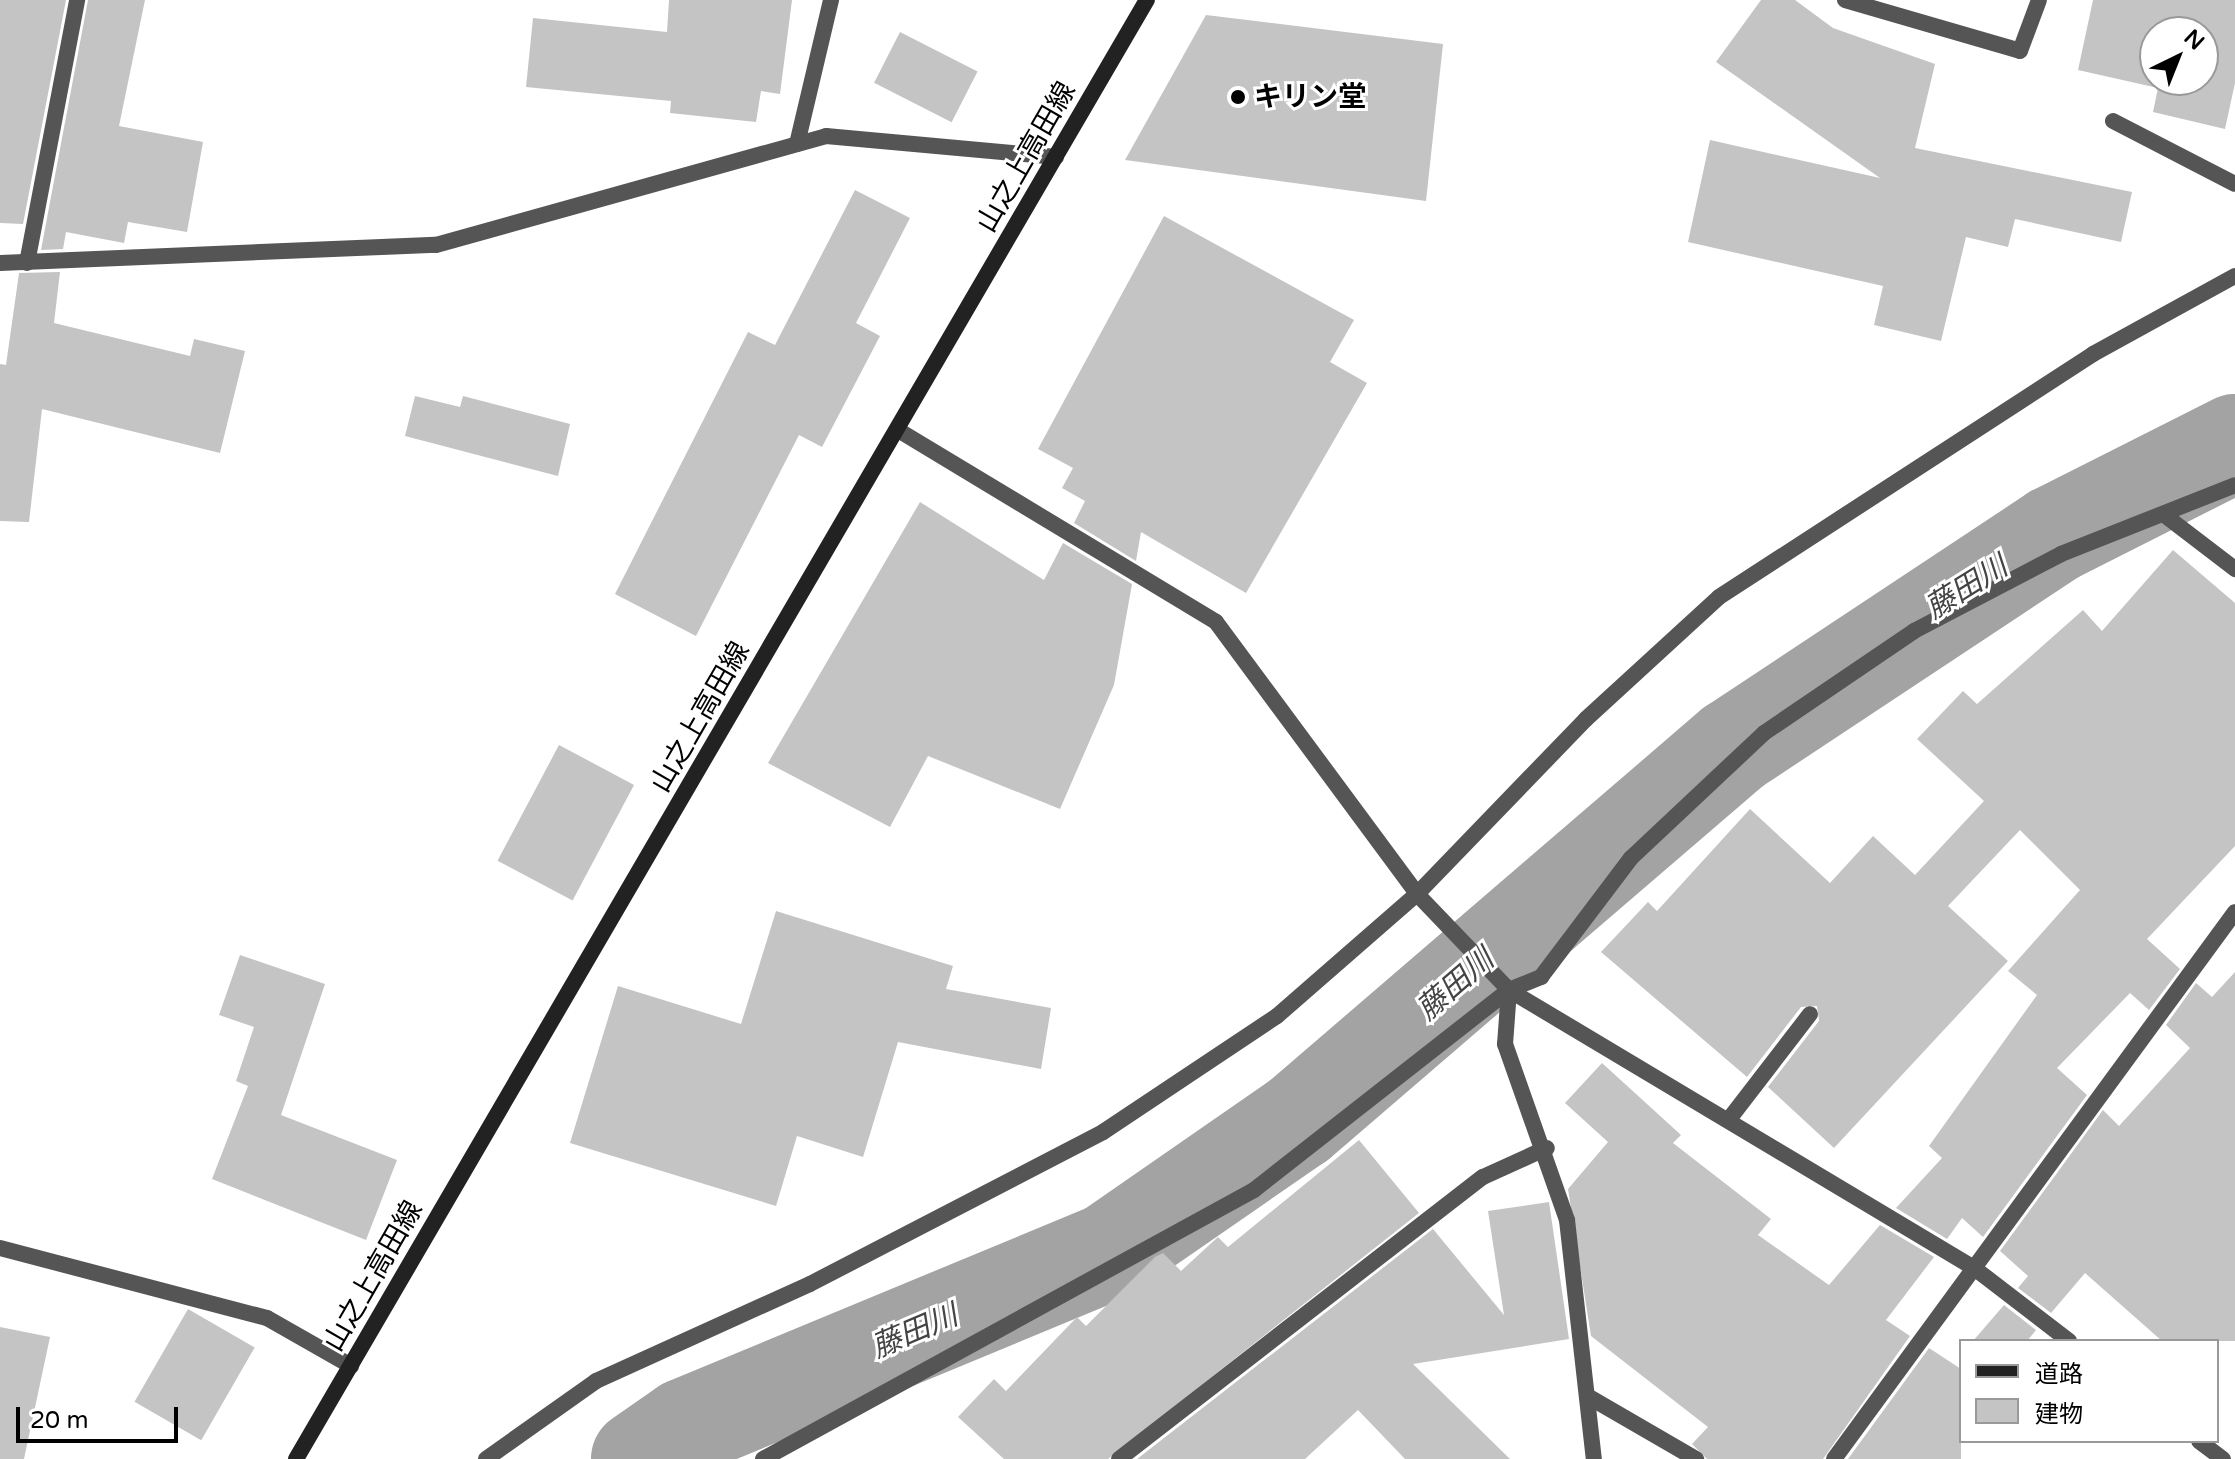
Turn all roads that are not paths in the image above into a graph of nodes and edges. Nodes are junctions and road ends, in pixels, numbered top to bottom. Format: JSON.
{"nodes":[{"id":1,"x":77,"y":0,"type":"edge"},
{"id":2,"x":831,"y":0,"type":"edge"},
{"id":3,"x":1147,"y":0,"type":"edge"},
{"id":4,"x":1845,"y":0,"type":"edge"},
{"id":5,"x":2039,"y":0,"type":"edge"},
{"id":6,"x":2113,"y":121,"type":"dead end"},
{"id":7,"x":797,"y":144,"type":"junction"},
{"id":8,"x":1056,"y":157,"type":"junction"},
{"id":9,"x":2235,"y":184,"type":"edge"},
{"id":10,"x":0,"y":263,"type":"edge"},
{"id":11,"x":27,"y":263,"type":"junction"},
{"id":12,"x":2235,"y":276,"type":"edge"},
{"id":13,"x":898,"y":430,"type":"junction"},
{"id":14,"x":2235,"y":485,"type":"edge"},
{"id":15,"x":2167,"y":517,"type":"junction"},
{"id":16,"x":2235,"y":569,"type":"edge"},
{"id":17,"x":1417,"y":894,"type":"junction"},
{"id":18,"x":2235,"y":912,"type":"edge"},
{"id":19,"x":1509,"y":990,"type":"junction"},
{"id":20,"x":1810,"y":1014,"type":"dead end"},
{"id":21,"x":1730,"y":1118,"type":"junction"},
{"id":22,"x":1547,"y":1148,"type":"junction"},
{"id":23,"x":0,"y":1248,"type":"edge"},
{"id":24,"x":1974,"y":1268,"type":"junction"},
{"id":25,"x":2066,"y":1339,"type":"edge"},
{"id":26,"x":351,"y":1366,"type":"junction"},
{"id":27,"x":1589,"y":1397,"type":"junction"},
{"id":28,"x":2202,"y":1443,"type":"edge"},
{"id":29,"x":296,"y":1459,"type":"edge"},
{"id":30,"x":486,"y":1459,"type":"edge"},
{"id":31,"x":763,"y":1459,"type":"edge"},
{"id":32,"x":1119,"y":1459,"type":"edge"},
{"id":33,"x":1594,"y":1459,"type":"edge"},
{"id":34,"x":1696,"y":1459,"type":"edge"},
{"id":35,"x":1834,"y":1459,"type":"edge"},
{"id":36,"x":2223,"y":1459,"type":"edge"}],
"edges":[{"from":1,"to":11,"type":"street"},
{"from":2,"to":7,"type":"street"},
{"from":3,"to":8,"type":"street","name":"山之上高田線"},
{"from":4,"to":5,"type":"street"},
{"from":6,"to":9,"type":"street"},
{"from":7,"to":8,"type":"street"},
{"from":7,"to":11,"type":"street"},
{"from":8,"to":13,"type":"street","name":"山之上高田線"},
{"from":10,"to":11,"type":"street"},
{"from":12,"to":17,"type":"street"},
{"from":13,"to":17,"type":"street"},
{"from":13,"to":26,"type":"street","name":"山之上高田線"},
{"from":14,"to":15,"type":"street"},
{"from":15,"to":16,"type":"street"},
{"from":15,"to":19,"type":"street"},
{"from":17,"to":19,"type":"street"},
{"from":17,"to":30,"type":"street"},
{"from":18,"to":24,"type":"street"},
{"from":19,"to":21,"type":"street"},
{"from":19,"to":22,"type":"street"},
{"from":19,"to":31,"type":"street"},
{"from":20,"to":21,"type":"street"},
{"from":21,"to":24,"type":"street"},
{"from":22,"to":27,"type":"street"},
{"from":22,"to":32,"type":"street"},
{"from":23,"to":26,"type":"street"},
{"from":24,"to":25,"type":"street"},
{"from":24,"to":35,"type":"street"},
{"from":26,"to":29,"type":"street","name":"山之上高田線"},
{"from":27,"to":33,"type":"street"},
{"from":27,"to":34,"type":"street"},
{"from":28,"to":36,"type":"street"}]}
